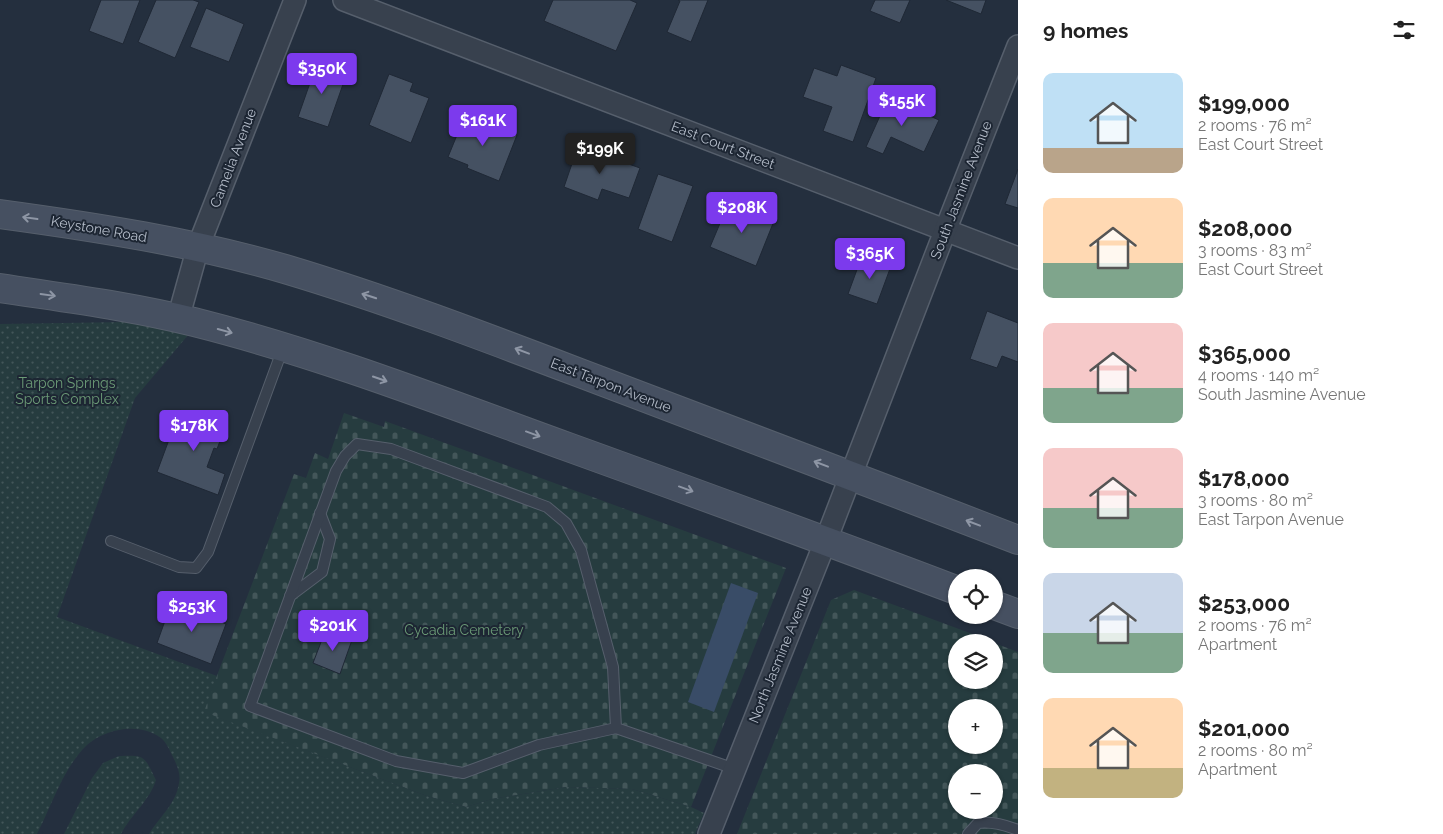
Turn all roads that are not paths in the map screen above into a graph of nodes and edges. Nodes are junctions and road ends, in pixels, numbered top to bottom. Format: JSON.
{"nodes":[{"id":1,"x":295,"y":0,"type":"edge"},
{"id":2,"x":344,"y":0,"type":"edge"},
{"id":3,"x":1018,"y":46,"type":"edge"},
{"id":4,"x":0,"y":214,"type":"edge"},
{"id":5,"x":945,"y":230,"type":"junction"},
{"id":6,"x":198,"y":247,"type":"junction"},
{"id":7,"x":1018,"y":258,"type":"edge"},
{"id":8,"x":0,"y":288,"type":"edge"},
{"id":9,"x":178,"y":319,"type":"junction"},
{"id":10,"x":283,"y":347,"type":"junction"},
{"id":11,"x":851,"y":476,"type":"junction"},
{"id":12,"x":320,"y":513,"type":"junction"},
{"id":13,"x":826,"y":540,"type":"junction"},
{"id":14,"x":1018,"y":540,"type":"edge"},
{"id":15,"x":111,"y":541,"type":"dead end"},
{"id":16,"x":948,"y":587,"type":"edge"},
{"id":17,"x":290,"y":597,"type":"junction"},
{"id":18,"x":1003,"y":608,"type":"edge"},
{"id":19,"x":1018,"y":614,"type":"edge"},
{"id":20,"x":616,"y":728,"type":"junction"},
{"id":21,"x":735,"y":769,"type":"junction"},
{"id":22,"x":1018,"y":830,"type":"edge"},
{"id":23,"x":709,"y":834,"type":"edge"},
{"id":24,"x":968,"y":834,"type":"edge"}],
"edges":[{"from":1,"to":6,"type":"street","name":"Camelia Avenue"},
{"from":2,"to":5,"type":"street","name":"East Court Street"},
{"from":3,"to":5,"type":"street","name":"South Jasmine Avenue"},
{"from":6,"to":4,"type":"main road","name":"Keystone Road","one_way":true},
{"from":5,"to":7,"type":"street","name":"East Court Street"},
{"from":5,"to":11,"type":"street","name":"South Jasmine Avenue"},
{"from":6,"to":9,"type":"street","name":"Camelia Avenue"},
{"from":11,"to":6,"type":"main road","name":"East Tarpon Avenue","one_way":true},
{"from":8,"to":9,"type":"main road","one_way":true},
{"from":9,"to":10,"type":"main road","one_way":true},
{"from":10,"to":13,"type":"main road","one_way":true},
{"from":10,"to":15,"type":"lane"},
{"from":11,"to":13,"type":"street","name":"North Jasmine Avenue"},
{"from":14,"to":11,"type":"main road","name":"East Tarpon Avenue","one_way":true},
{"from":12,"to":17,"type":"lane"},
{"from":12,"to":17,"type":"lane"},
{"from":12,"to":20,"type":"lane"},
{"from":13,"to":16,"type":"main road"},
{"from":13,"to":21,"type":"street","name":"North Jasmine Avenue"},
{"from":17,"to":20,"type":"lane"},
{"from":18,"to":19,"type":"main road"},
{"from":20,"to":21,"type":"lane"},
{"from":21,"to":23,"type":"street","name":"North Jasmine Avenue"},
{"from":22,"to":24,"type":"lane"}]}
